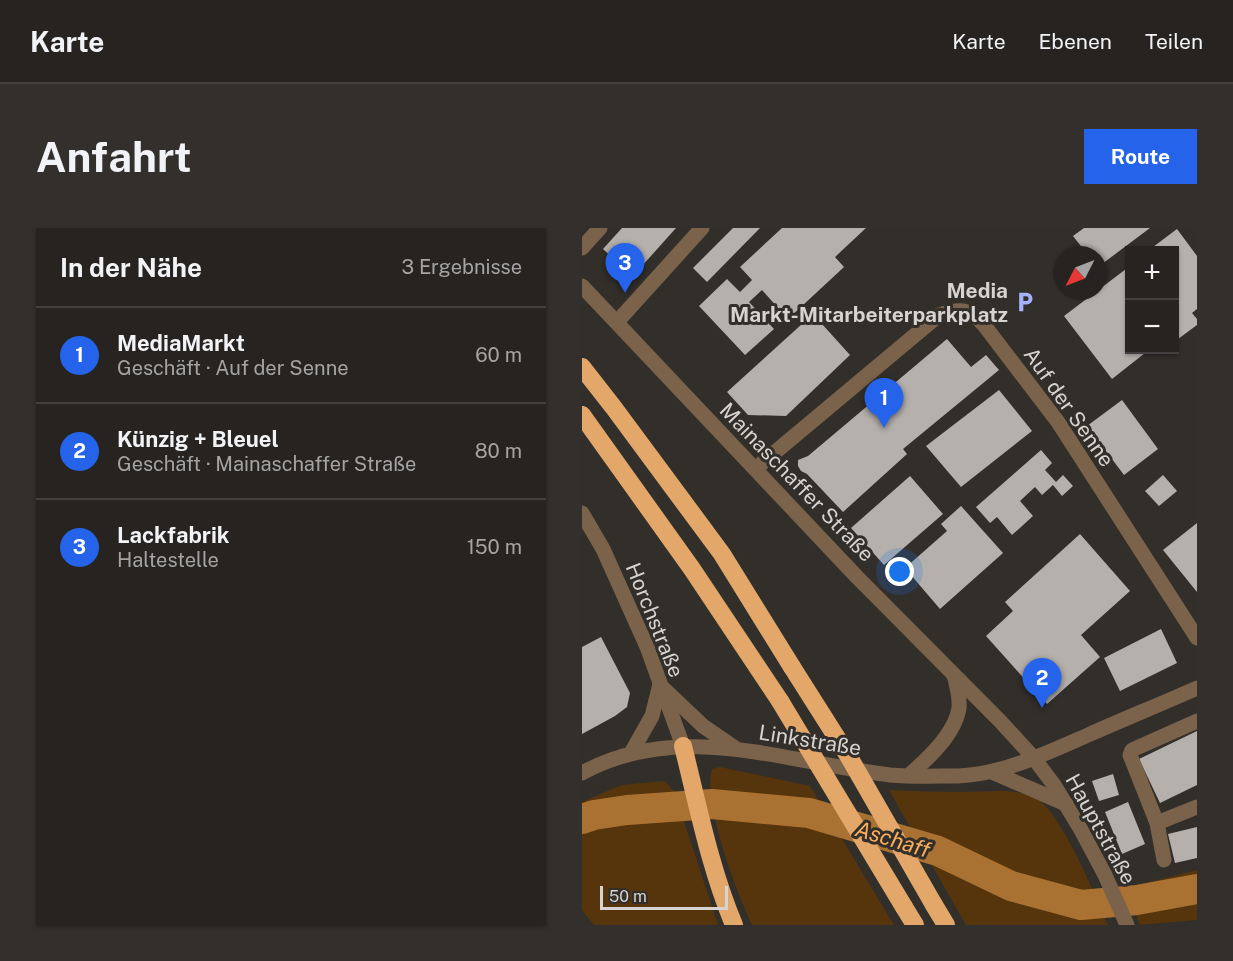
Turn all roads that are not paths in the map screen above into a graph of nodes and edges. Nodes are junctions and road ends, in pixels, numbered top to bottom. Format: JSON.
{"nodes":[{"id":1,"x":600,"y":228,"type":"edge"},
{"id":2,"x":702,"y":228,"type":"edge"},
{"id":3,"x":582,"y":248,"type":"edge"},
{"id":4,"x":582,"y":286,"type":"edge"},
{"id":5,"x":617,"y":322,"type":"junction"},
{"id":6,"x":582,"y":367,"type":"edge"},
{"id":7,"x":582,"y":415,"type":"edge"},
{"id":8,"x":755,"y":469,"type":"junction"},
{"id":9,"x":582,"y":513,"type":"edge"},
{"id":10,"x":1197,"y":638,"type":"edge"},
{"id":11,"x":954,"y":675,"type":"junction"},
{"id":12,"x":660,"y":684,"type":"junction"},
{"id":13,"x":1197,"y":688,"type":"edge"},
{"id":14,"x":1197,"y":721,"type":"edge"},
{"id":15,"x":683,"y":746,"type":"junction"},
{"id":16,"x":739,"y":750,"type":"junction"},
{"id":17,"x":631,"y":753,"type":"junction"},
{"id":18,"x":1033,"y":757,"type":"junction"},
{"id":19,"x":992,"y":772,"type":"junction"},
{"id":20,"x":582,"y":773,"type":"edge"},
{"id":21,"x":909,"y":776,"type":"junction"},
{"id":22,"x":1066,"y":805,"type":"junction"},
{"id":23,"x":1197,"y":807,"type":"edge"},
{"id":24,"x":1157,"y":823,"type":"junction"},
{"id":25,"x":1164,"y":860,"type":"dead end"},
{"id":26,"x":1127,"y":923,"type":"edge"},
{"id":27,"x":734,"y":925,"type":"edge"},
{"id":28,"x":915,"y":925,"type":"edge"},
{"id":29,"x":946,"y":925,"type":"edge"}],
"edges":[{"from":1,"to":3,"type":"street"},
{"from":2,"to":5,"type":"street"},
{"from":4,"to":5,"type":"street","name":"Mainaschaffer Straße"},
{"from":5,"to":8,"type":"street","name":"Mainaschaffer Straße"},
{"from":6,"to":29,"type":"highway","bridge":true},
{"from":7,"to":28,"type":"highway","bridge":true},
{"from":8,"to":10,"type":"street","name":"Auf der Senne"},
{"from":8,"to":11,"type":"street","name":"Mainaschaffer Straße"},
{"from":9,"to":12,"type":"street","name":"Horchstraße"},
{"from":11,"to":18,"type":"street","name":"Mainaschaffer Straße"},
{"from":11,"to":21,"type":"street"},
{"from":12,"to":15,"type":"street","name":"Horchstraße"},
{"from":12,"to":16,"type":"street"},
{"from":12,"to":17,"type":"street"},
{"from":13,"to":18,"type":"street","name":"Linkstraße"},
{"from":14,"to":24,"type":"street"},
{"from":15,"to":16,"type":"street","name":"Linkstraße"},
{"from":15,"to":17,"type":"street","name":"Linkstraße"},
{"from":15,"to":27,"type":"highway"},
{"from":16,"to":21,"type":"street","name":"Linkstraße"},
{"from":17,"to":20,"type":"street","name":"Linkstraße"},
{"from":18,"to":19,"type":"street","name":"Linkstraße"},
{"from":18,"to":22,"type":"street","name":"Hauptstraße"},
{"from":19,"to":21,"type":"street","name":"Linkstraße"},
{"from":19,"to":22,"type":"street"},
{"from":22,"to":26,"type":"street","name":"Hauptstraße"},
{"from":23,"to":24,"type":"street"},
{"from":24,"to":25,"type":"street"}]}
